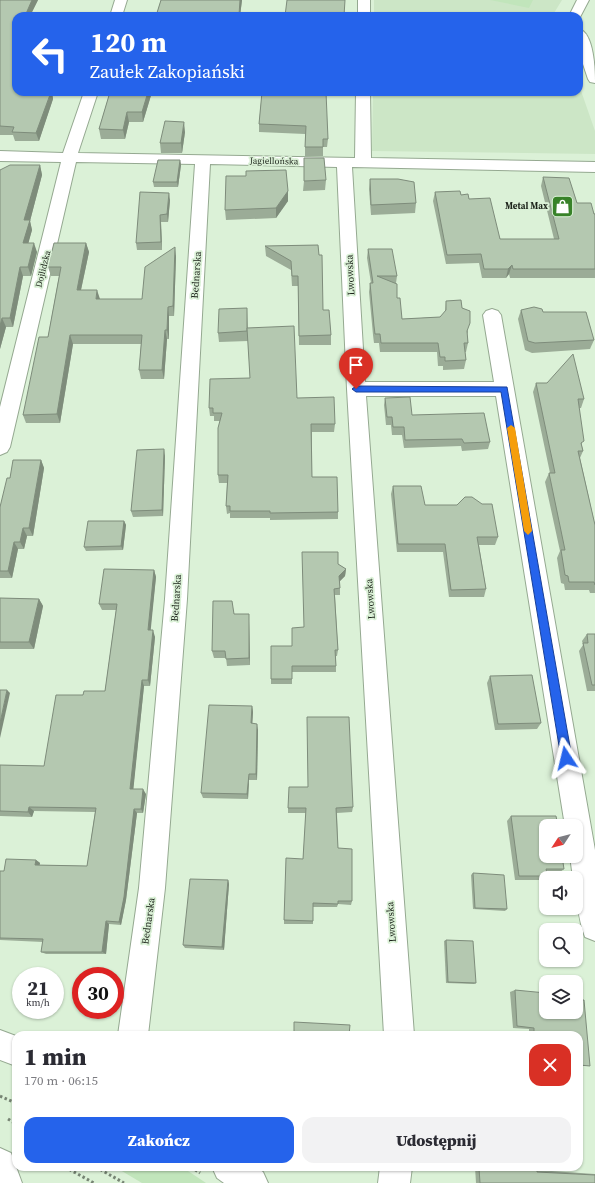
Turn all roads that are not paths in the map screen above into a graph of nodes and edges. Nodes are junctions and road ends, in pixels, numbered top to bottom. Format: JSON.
{"nodes":[{"id":1,"x":121,"y":0,"type":"edge"},
{"id":2,"x":364,"y":0,"type":"edge"},
{"id":3,"x":583,"y":0,"type":"edge"},
{"id":4,"x":117,"y":12,"type":"edge"},
{"id":5,"x":364,"y":12,"type":"edge"},
{"id":6,"x":577,"y":12,"type":"edge"},
{"id":7,"x":583,"y":44,"type":"edge"},
{"id":8,"x":595,"y":79,"type":"edge"},
{"id":9,"x":90,"y":96,"type":"edge"},
{"id":10,"x":362,"y":96,"type":"edge"},
{"id":11,"x":0,"y":156,"type":"edge"},
{"id":12,"x":69,"y":158,"type":"junction"},
{"id":13,"x":203,"y":160,"type":"junction"},
{"id":14,"x":353,"y":162,"type":"junction"},
{"id":15,"x":595,"y":168,"type":"edge"},
{"id":16,"x":492,"y":315,"type":"dead end"},
{"id":17,"x":356,"y":389,"type":"junction"},
{"id":18,"x":504,"y":389,"type":"junction"},
{"id":19,"x":0,"y":447,"type":"edge"},
{"id":20,"x":595,"y":927,"type":"edge"},
{"id":21,"x":134,"y":1031,"type":"edge"},
{"id":22,"x":399,"y":1031,"type":"edge"},
{"id":23,"x":0,"y":1164,"type":"edge"},
{"id":24,"x":234,"y":1171,"type":"edge"},
{"id":25,"x":396,"y":1171,"type":"edge"},
{"id":26,"x":6,"y":1183,"type":"edge"},
{"id":27,"x":252,"y":1183,"type":"edge"},
{"id":28,"x":394,"y":1183,"type":"edge"}],
"edges":[{"from":1,"to":4,"type":"street"},
{"from":2,"to":5,"type":"street"},
{"from":3,"to":6,"type":"street"},
{"from":7,"to":8,"type":"street"},
{"from":9,"to":12,"type":"street","name":"Dojlidzka"},
{"from":10,"to":14,"type":"street","name":"Lwowska"},
{"from":11,"to":12,"type":"street","name":"Jagiellońska"},
{"from":12,"to":13,"type":"street","name":"Jagiellońska"},
{"from":12,"to":19,"type":"street","name":"Dojlidzka"},
{"from":13,"to":14,"type":"street","name":"Jagiellońska"},
{"from":13,"to":21,"type":"street","name":"Bednarska"},
{"from":14,"to":15,"type":"street","name":"Jagiellońska"},
{"from":14,"to":17,"type":"street","name":"Lwowska"},
{"from":16,"to":18,"type":"street"},
{"from":17,"to":18,"type":"street"},
{"from":17,"to":22,"type":"street","name":"Lwowska"},
{"from":18,"to":20,"type":"street"},
{"from":23,"to":26,"type":"street"},
{"from":24,"to":27,"type":"street"},
{"from":25,"to":28,"type":"street"}]}
